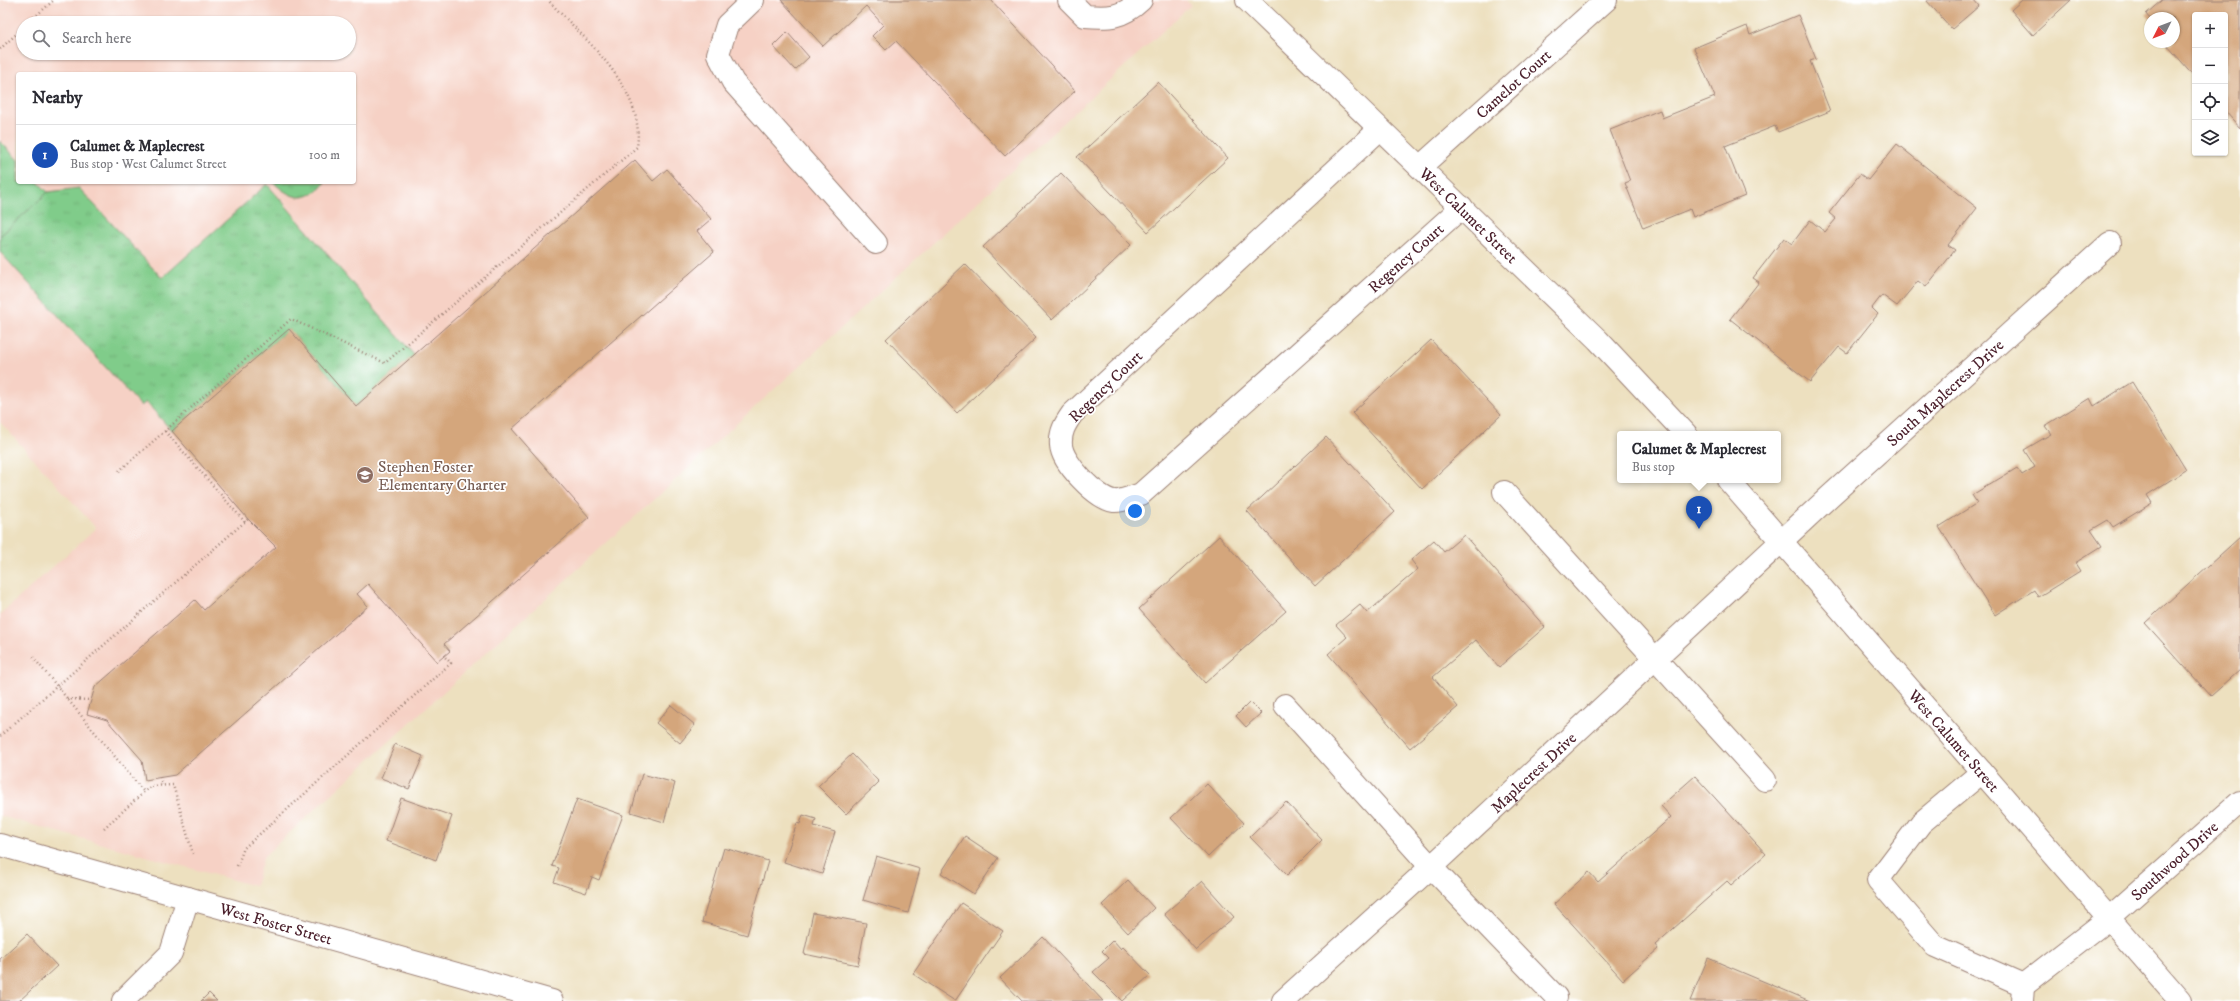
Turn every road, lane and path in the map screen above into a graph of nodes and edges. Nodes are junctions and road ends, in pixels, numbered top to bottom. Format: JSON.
{"nodes":[{"id":1,"x":54,"y":0,"type":"edge"},
{"id":2,"x":548,"y":0,"type":"edge"},
{"id":3,"x":753,"y":0,"type":"edge"},
{"id":4,"x":1069,"y":0,"type":"edge"},
{"id":5,"x":1141,"y":0,"type":"edge"},
{"id":6,"x":1247,"y":0,"type":"edge"},
{"id":7,"x":1606,"y":0,"type":"edge"},
{"id":8,"x":36,"y":16,"type":"edge"},
{"id":9,"x":16,"y":34,"type":"edge"},
{"id":10,"x":0,"y":49,"type":"edge"},
{"id":11,"x":1380,"y":129,"type":"junction"},
{"id":12,"x":1420,"y":167,"type":"junction"},
{"id":13,"x":1462,"y":207,"type":"junction"},
{"id":14,"x":876,"y":243,"type":"dead end"},
{"id":15,"x":2110,"y":243,"type":"dead end"},
{"id":16,"x":165,"y":430,"type":"junction"},
{"id":17,"x":1683,"y":431,"type":"edge"},
{"id":18,"x":120,"y":471,"type":"dead end"},
{"id":19,"x":1731,"y":483,"type":"edge"},
{"id":20,"x":1504,"y":492,"type":"dead end"},
{"id":21,"x":248,"y":519,"type":"dead end"},
{"id":22,"x":245,"y":522,"type":"junction"},
{"id":23,"x":1782,"y":543,"type":"junction"},
{"id":24,"x":444,"y":656,"type":"dead end"},
{"id":25,"x":33,"y":657,"type":"dead end"},
{"id":26,"x":1656,"y":659,"type":"junction"},
{"id":27,"x":58,"y":687,"type":"junction"},
{"id":28,"x":67,"y":699,"type":"junction"},
{"id":29,"x":91,"y":700,"type":"dead end"},
{"id":30,"x":1285,"y":705,"type":"dead end"},
{"id":31,"x":0,"y":736,"type":"edge"},
{"id":32,"x":1982,"y":772,"type":"junction"},
{"id":33,"x":160,"y":777,"type":"dead end"},
{"id":34,"x":1765,"y":780,"type":"dead end"},
{"id":35,"x":162,"y":785,"type":"junction"},
{"id":36,"x":144,"y":792,"type":"junction"},
{"id":37,"x":2240,"y":802,"type":"edge"},
{"id":38,"x":104,"y":828,"type":"dead end"},
{"id":39,"x":0,"y":845,"type":"edge"},
{"id":40,"x":193,"y":854,"type":"dead end"},
{"id":41,"x":237,"y":866,"type":"dead end"},
{"id":42,"x":1431,"y":867,"type":"junction"},
{"id":43,"x":188,"y":898,"type":"junction"},
{"id":44,"x":2108,"y":919,"type":"junction"},
{"id":45,"x":2023,"y":993,"type":"edge"},
{"id":46,"x":1556,"y":997,"type":"dead end"},
{"id":47,"x":123,"y":1001,"type":"edge"},
{"id":48,"x":552,"y":1001,"type":"edge"},
{"id":49,"x":1283,"y":1001,"type":"edge"},
{"id":50,"x":2181,"y":1001,"type":"edge"}],
"edges":[{"from":1,"to":8,"type":"path"},
{"from":2,"to":16,"type":"path"},
{"from":3,"to":14,"type":"street"},
{"from":4,"to":5,"type":"street"},
{"from":6,"to":11,"type":"street","name":"West Calumet Street"},
{"from":7,"to":12,"type":"street","name":"Camelot Court"},
{"from":9,"to":10,"type":"path"},
{"from":11,"to":12,"type":"street","name":"West Calumet Street"},
{"from":11,"to":13,"type":"street","name":"Regency Court"},
{"from":12,"to":13,"type":"street","name":"West Calumet Street"},
{"from":13,"to":17,"type":"street","name":"West Calumet Street"},
{"from":15,"to":23,"type":"street","name":"South Maplecrest Drive"},
{"from":16,"to":18,"type":"path"},
{"from":16,"to":22,"type":"path"},
{"from":19,"to":23,"type":"street","name":"West Calumet Street"},
{"from":20,"to":26,"type":"street"},
{"from":21,"to":22,"type":"path"},
{"from":22,"to":27,"type":"path"},
{"from":23,"to":26,"type":"street","name":"Maplecrest Drive"},
{"from":23,"to":32,"type":"street","name":"West Calumet Street"},
{"from":24,"to":41,"type":"path"},
{"from":25,"to":27,"type":"path"},
{"from":26,"to":34,"type":"street"},
{"from":26,"to":42,"type":"street","name":"Maplecrest Drive"},
{"from":27,"to":28,"type":"path"},
{"from":27,"to":31,"type":"path"},
{"from":28,"to":29,"type":"path"},
{"from":28,"to":36,"type":"path"},
{"from":30,"to":42,"type":"street"},
{"from":32,"to":44,"type":"street","name":"West Calumet Street"},
{"from":32,"to":45,"type":"street"},
{"from":33,"to":35,"type":"path"},
{"from":35,"to":36,"type":"path"},
{"from":35,"to":40,"type":"path"},
{"from":36,"to":38,"type":"path"},
{"from":37,"to":44,"type":"street","name":"Southwood Drive"},
{"from":39,"to":43,"type":"street","name":"West Foster Street"},
{"from":42,"to":46,"type":"street"},
{"from":42,"to":49,"type":"street","name":"Maplecrest Drive"},
{"from":43,"to":47,"type":"street"},
{"from":43,"to":48,"type":"street","name":"West Foster Street"},
{"from":44,"to":45,"type":"street","name":"Southwood Drive"},
{"from":44,"to":50,"type":"street","name":"West Calumet Street"}]}
